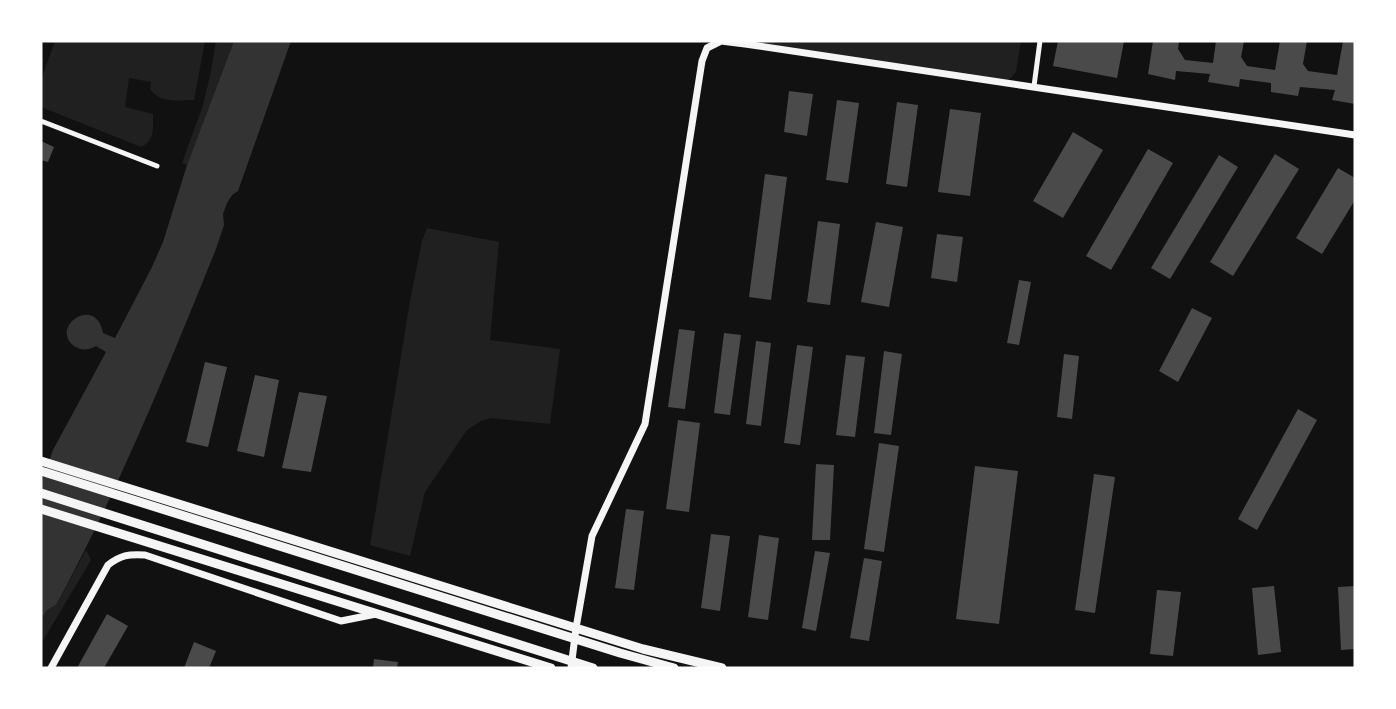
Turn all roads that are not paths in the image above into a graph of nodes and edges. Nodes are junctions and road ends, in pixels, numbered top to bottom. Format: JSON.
{"nodes":[{"id":1,"x":1040,"y":41,"type":"edge"},
{"id":2,"x":1034,"y":86,"type":"junction"},
{"id":3,"x":41,"y":121,"type":"edge"},
{"id":4,"x":1355,"y":135,"type":"edge"},
{"id":5,"x":157,"y":166,"type":"dead end"},
{"id":6,"x":41,"y":461,"type":"edge"},
{"id":7,"x":41,"y":471,"type":"edge"},
{"id":8,"x":41,"y":493,"type":"edge"},
{"id":9,"x":41,"y":509,"type":"edge"},
{"id":10,"x":377,"y":613,"type":"junction"},
{"id":11,"x":576,"y":628,"type":"junction"},
{"id":12,"x":51,"y":668,"type":"edge"},
{"id":13,"x":551,"y":668,"type":"edge"},
{"id":14,"x":571,"y":668,"type":"edge"},
{"id":15,"x":593,"y":668,"type":"edge"},
{"id":16,"x":674,"y":668,"type":"edge"},
{"id":17,"x":722,"y":668,"type":"edge"}],
"edges":[{"from":1,"to":2,"type":"street"},
{"from":2,"to":4,"type":"street"},
{"from":2,"to":11,"type":"street"},
{"from":3,"to":5,"type":"street"},
{"from":6,"to":11,"type":"main road"},
{"from":7,"to":16,"type":"main road"},
{"from":8,"to":15,"type":"main road"},
{"from":9,"to":10,"type":"main road"},
{"from":10,"to":12,"type":"street"},
{"from":10,"to":13,"type":"main road"},
{"from":11,"to":14,"type":"street"},
{"from":11,"to":17,"type":"main road"}]}
